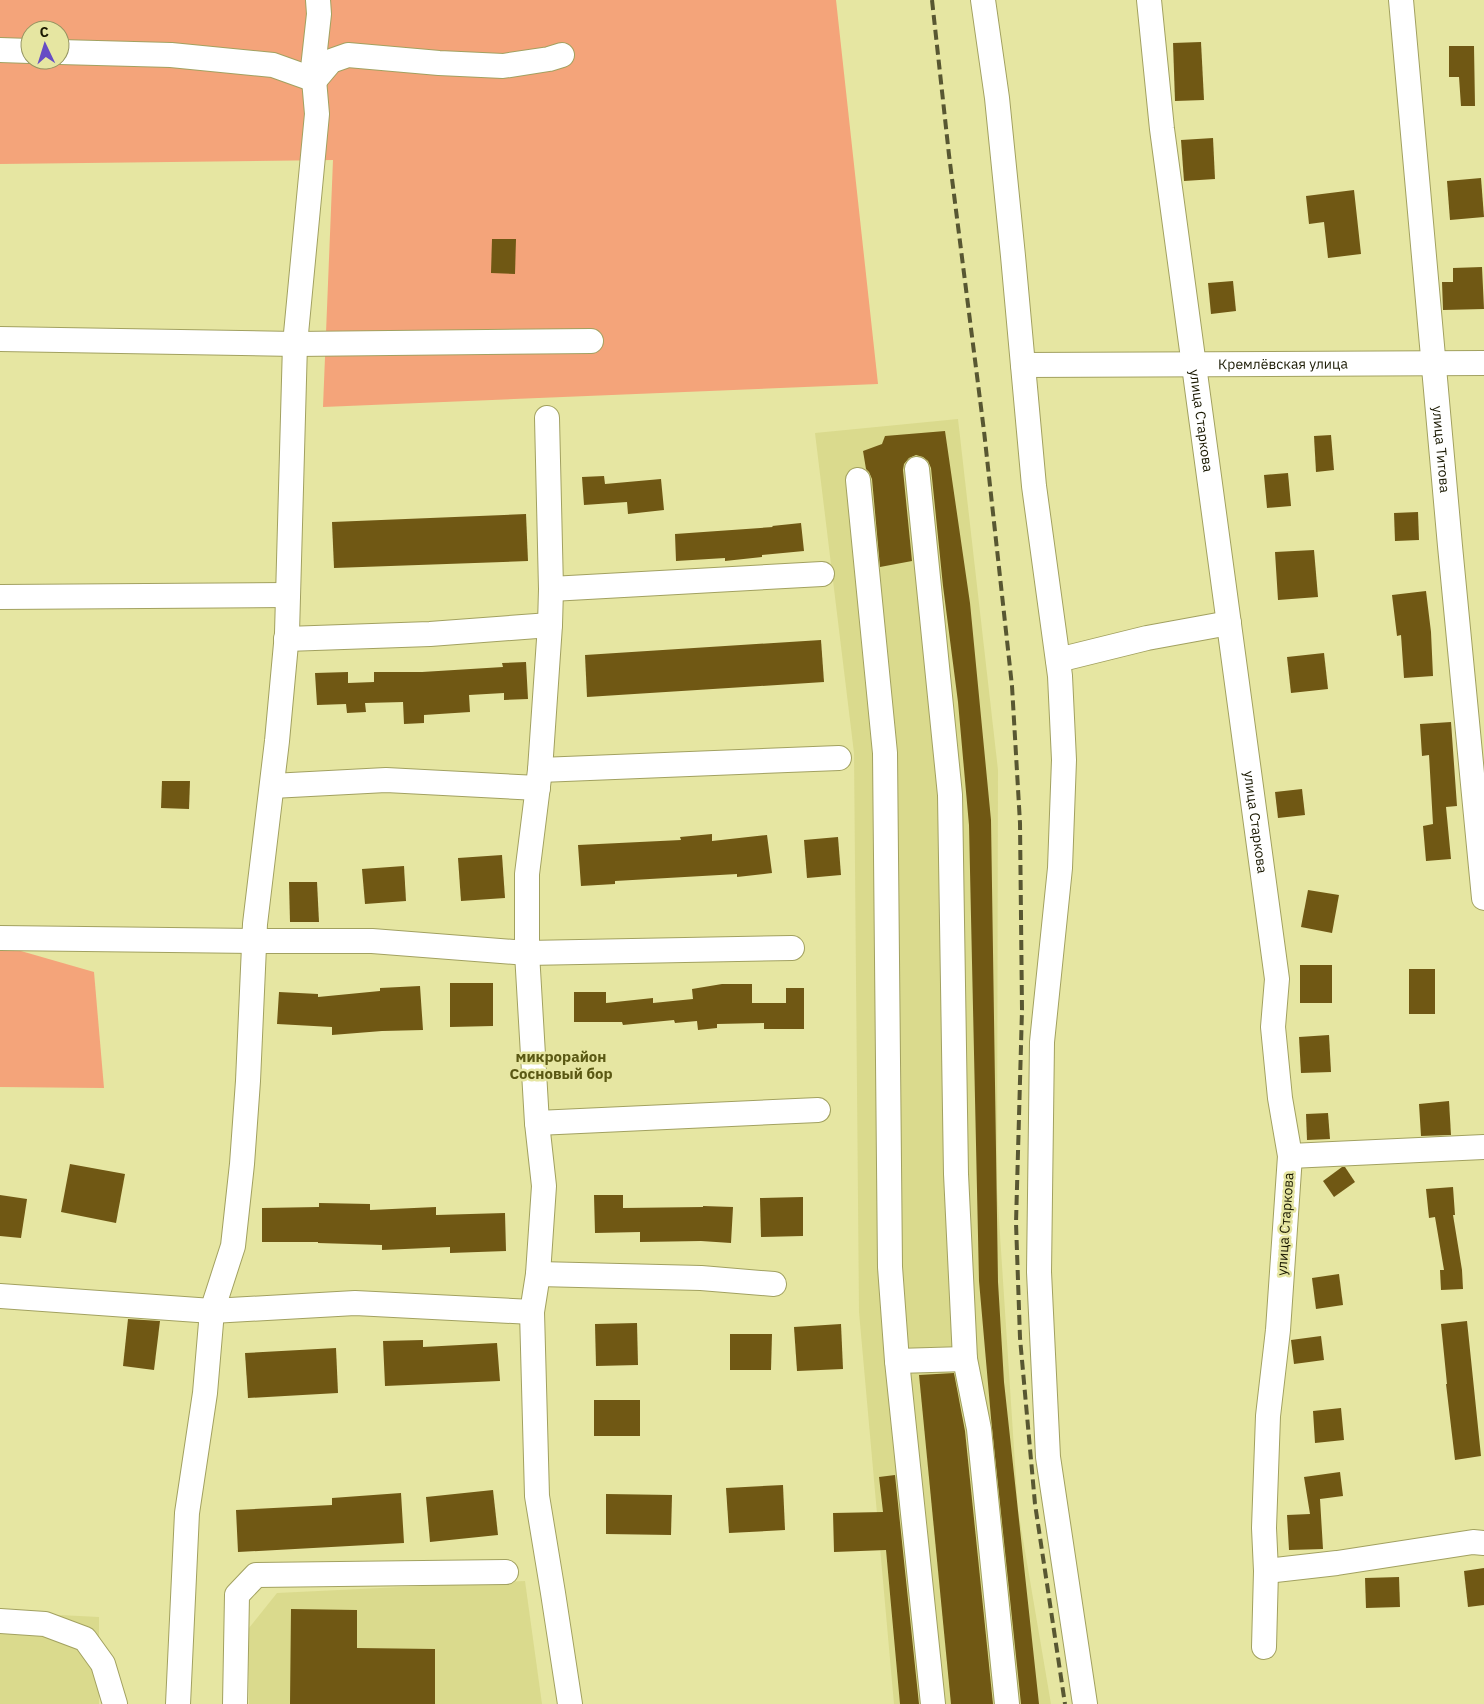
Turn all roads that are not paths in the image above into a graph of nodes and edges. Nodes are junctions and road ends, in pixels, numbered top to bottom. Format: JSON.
{"nodes":[{"id":1,"x":318,"y":0,"type":"edge"},
{"id":2,"x":982,"y":0,"type":"edge"},
{"id":3,"x":1149,"y":0,"type":"edge"},
{"id":4,"x":1401,"y":0,"type":"edge"},
{"id":5,"x":0,"y":50,"type":"edge"},
{"id":6,"x":20,"y":51,"type":"edge"},
{"id":7,"x":70,"y":52,"type":"edge"},
{"id":8,"x":562,"y":55,"type":"dead end"},
{"id":9,"x":314,"y":80,"type":"junction"},
{"id":10,"x":0,"y":339,"type":"edge"},
{"id":11,"x":590,"y":341,"type":"dead end"},
{"id":12,"x":295,"y":344,"type":"junction"},
{"id":13,"x":1484,"y":363,"type":"edge"},
{"id":14,"x":1194,"y":364,"type":"junction"},
{"id":15,"x":1434,"y":364,"type":"junction"},
{"id":16,"x":1023,"y":365,"type":"junction"},
{"id":17,"x":547,"y":418,"type":"dead end"},
{"id":18,"x":917,"y":469,"type":"dead end"},
{"id":19,"x":858,"y":480,"type":"dead end"},
{"id":20,"x":822,"y":574,"type":"dead end"},
{"id":21,"x":551,"y":589,"type":"junction"},
{"id":22,"x":288,"y":595,"type":"junction"},
{"id":23,"x":0,"y":597,"type":"edge"},
{"id":24,"x":1229,"y":623,"type":"junction"},
{"id":25,"x":550,"y":625,"type":"junction"},
{"id":26,"x":286,"y":636,"type":"junction"},
{"id":27,"x":1058,"y":660,"type":"junction"},
{"id":28,"x":839,"y":758,"type":"dead end"},
{"id":29,"x":1478,"y":772,"type":"edge"},
{"id":30,"x":539,"y":779,"type":"junction"},
{"id":31,"x":272,"y":786,"type":"junction"},
{"id":32,"x":1484,"y":898,"type":"edge"},
{"id":33,"x":0,"y":938,"type":"edge"},
{"id":34,"x":254,"y":941,"type":"junction"},
{"id":35,"x":792,"y":948,"type":"dead end"},
{"id":36,"x":527,"y":953,"type":"junction"},
{"id":37,"x":818,"y":1110,"type":"dead end"},
{"id":38,"x":537,"y":1123,"type":"junction"},
{"id":39,"x":1484,"y":1147,"type":"edge"},
{"id":40,"x":1290,"y":1156,"type":"junction"},
{"id":41,"x":538,"y":1274,"type":"junction"},
{"id":42,"x":774,"y":1284,"type":"dead end"},
{"id":43,"x":0,"y":1296,"type":"edge"},
{"id":44,"x":212,"y":1311,"type":"junction"},
{"id":45,"x":532,"y":1312,"type":"junction"},
{"id":46,"x":965,"y":1359,"type":"junction"},
{"id":47,"x":897,"y":1362,"type":"junction"},
{"id":48,"x":1484,"y":1543,"type":"edge"},
{"id":49,"x":1266,"y":1571,"type":"junction"},
{"id":50,"x":506,"y":1572,"type":"dead end"},
{"id":51,"x":0,"y":1621,"type":"edge"},
{"id":52,"x":1264,"y":1647,"type":"dead end"},
{"id":53,"x":115,"y":1704,"type":"edge"},
{"id":54,"x":178,"y":1704,"type":"edge"},
{"id":55,"x":235,"y":1704,"type":"edge"},
{"id":56,"x":570,"y":1704,"type":"edge"},
{"id":57,"x":934,"y":1704,"type":"edge"},
{"id":58,"x":1007,"y":1704,"type":"edge"},
{"id":59,"x":1085,"y":1704,"type":"edge"}],
"edges":[{"from":1,"to":9,"type":"street"},
{"from":2,"to":16,"type":"street"},
{"from":3,"to":14,"type":"street","name":"улица Старкова"},
{"from":4,"to":15,"type":"street","name":"улица Титова"},
{"from":5,"to":6,"type":"street"},
{"from":7,"to":9,"type":"street"},
{"from":8,"to":9,"type":"street"},
{"from":9,"to":12,"type":"street"},
{"from":10,"to":12,"type":"street"},
{"from":11,"to":12,"type":"street"},
{"from":12,"to":22,"type":"street"},
{"from":13,"to":15,"type":"street","name":"Кремлёвская улица"},
{"from":14,"to":15,"type":"street","name":"Кремлёвская улица"},
{"from":14,"to":16,"type":"street","name":"Кремлёвская улица"},
{"from":14,"to":24,"type":"street","name":"улица Старкова"},
{"from":15,"to":29,"type":"street","name":"улица Титова"},
{"from":16,"to":27,"type":"street"},
{"from":17,"to":21,"type":"street"},
{"from":18,"to":46,"type":"street"},
{"from":19,"to":47,"type":"street"},
{"from":20,"to":21,"type":"street"},
{"from":21,"to":25,"type":"street"},
{"from":22,"to":23,"type":"street"},
{"from":22,"to":26,"type":"street"},
{"from":24,"to":27,"type":"street"},
{"from":24,"to":40,"type":"street","name":"улица Старкова"},
{"from":25,"to":26,"type":"street"},
{"from":25,"to":30,"type":"street"},
{"from":26,"to":31,"type":"street"},
{"from":27,"to":59,"type":"street"},
{"from":28,"to":30,"type":"street"},
{"from":29,"to":32,"type":"street","name":"улица Титова"},
{"from":30,"to":31,"type":"street"},
{"from":30,"to":36,"type":"street"},
{"from":31,"to":34,"type":"street"},
{"from":33,"to":34,"type":"street"},
{"from":34,"to":36,"type":"street"},
{"from":34,"to":44,"type":"street"},
{"from":35,"to":36,"type":"street"},
{"from":36,"to":38,"type":"street"},
{"from":37,"to":38,"type":"street"},
{"from":38,"to":41,"type":"street"},
{"from":39,"to":40,"type":"street"},
{"from":40,"to":49,"type":"street","name":"улица Старкова"},
{"from":41,"to":42,"type":"street"},
{"from":41,"to":45,"type":"street"},
{"from":43,"to":44,"type":"street"},
{"from":44,"to":45,"type":"street"},
{"from":44,"to":54,"type":"street"},
{"from":45,"to":56,"type":"street"},
{"from":46,"to":47,"type":"street"},
{"from":46,"to":58,"type":"street"},
{"from":47,"to":57,"type":"street"},
{"from":48,"to":49,"type":"street"},
{"from":49,"to":52,"type":"street","name":"улица Старкова"},
{"from":50,"to":55,"type":"street"},
{"from":51,"to":53,"type":"street"}]}
